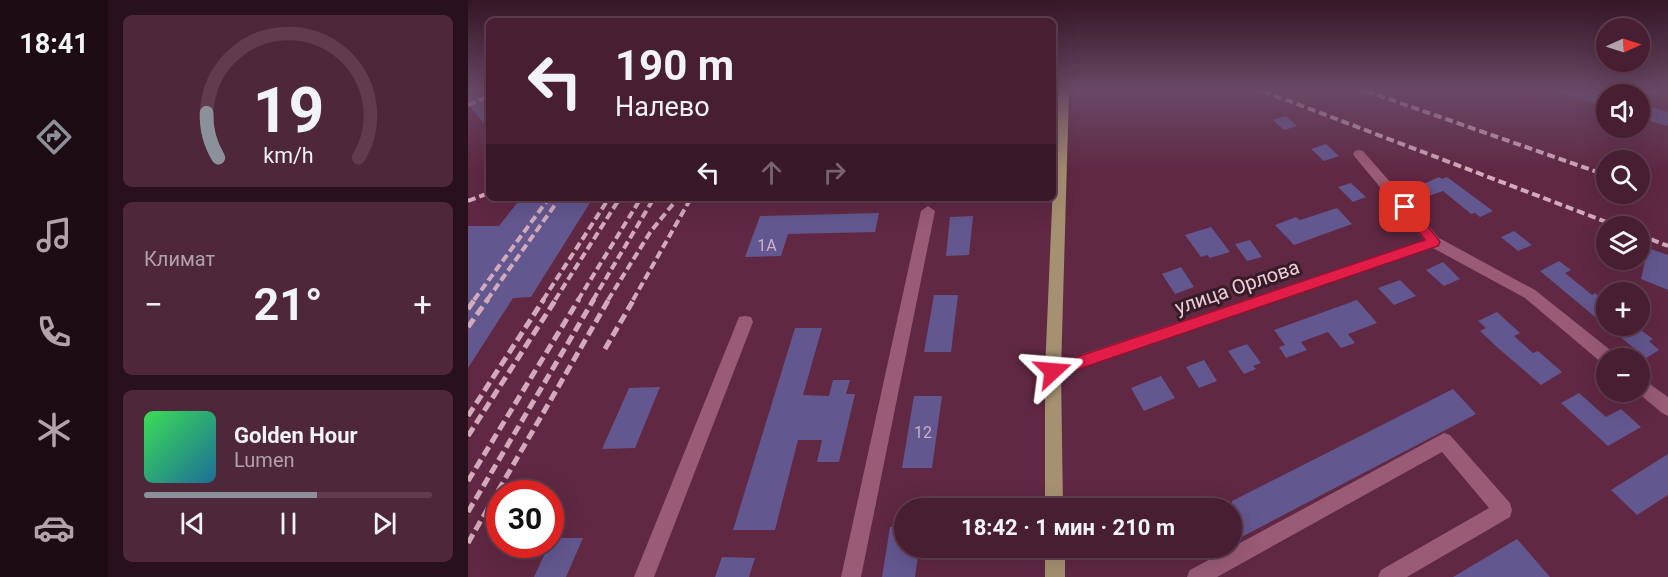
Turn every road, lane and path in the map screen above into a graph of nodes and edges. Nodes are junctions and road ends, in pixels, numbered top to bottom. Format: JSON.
{"nodes":[{"id":1,"x":1060,"y":118,"type":"edge"},
{"id":2,"x":1057,"y":146,"type":"edge"},
{"id":3,"x":1359,"y":154,"type":"dead end"},
{"id":4,"x":1057,"y":187,"type":"edge"},
{"id":5,"x":928,"y":210,"type":"dead end"},
{"id":6,"x":1434,"y":242,"type":"junction"},
{"id":7,"x":745,"y":322,"type":"dead end"},
{"id":8,"x":1596,"y":348,"type":"edge"},
{"id":9,"x":1053,"y":371,"type":"junction"},
{"id":10,"x":1650,"y":393,"type":"edge"},
{"id":11,"x":1668,"y":408,"type":"edge"},
{"id":12,"x":1054,"y":498,"type":"edge"},
{"id":13,"x":1054,"y":558,"type":"edge"},
{"id":14,"x":644,"y":577,"type":"edge"},
{"id":15,"x":851,"y":577,"type":"edge"},
{"id":16,"x":1055,"y":577,"type":"edge"},
{"id":17,"x":1197,"y":577,"type":"edge"},
{"id":18,"x":1388,"y":577,"type":"edge"}],
"edges":[{"from":1,"to":2,"type":"main road"},
{"from":2,"to":4,"type":"main road"},
{"from":3,"to":6,"type":"street"},
{"from":4,"to":9,"type":"main road"},
{"from":5,"to":15,"type":"street"},
{"from":6,"to":8,"type":"street"},
{"from":6,"to":9,"type":"street","name":"улица Орлова"},
{"from":7,"to":14,"type":"street"},
{"from":9,"to":12,"type":"main road"},
{"from":10,"to":11,"type":"street"},
{"from":13,"to":16,"type":"main road"},
{"from":17,"to":18,"type":"street"}]}
